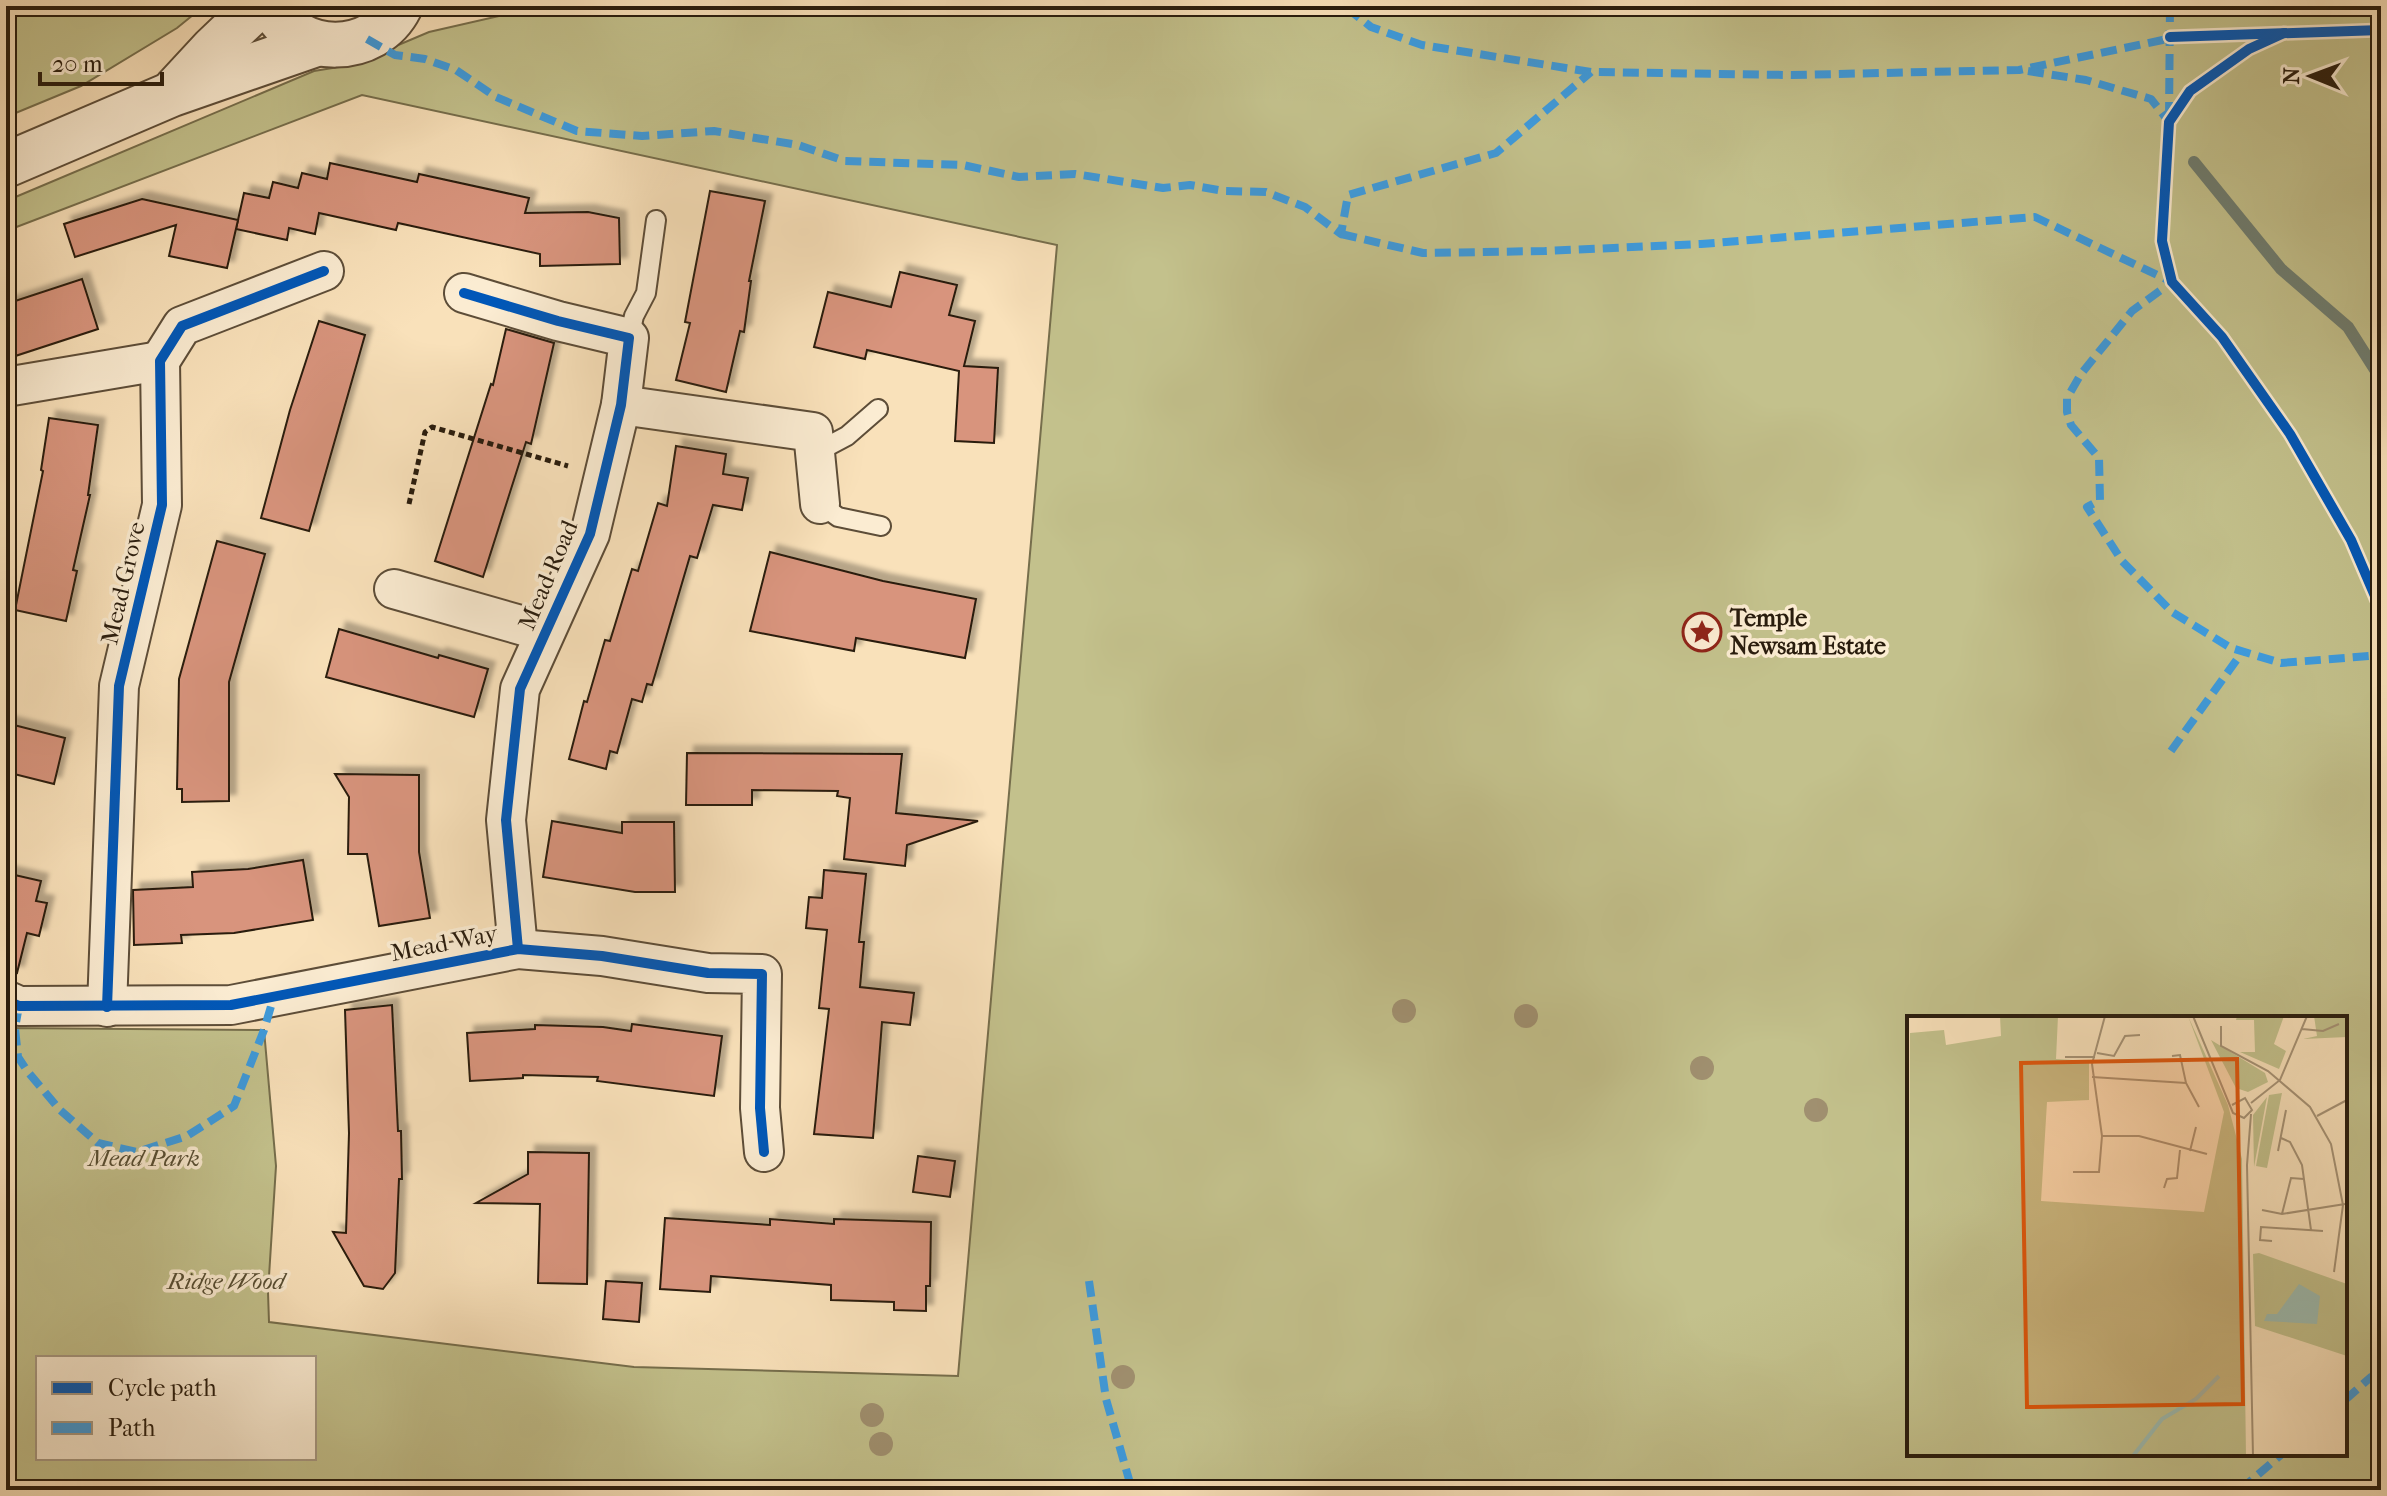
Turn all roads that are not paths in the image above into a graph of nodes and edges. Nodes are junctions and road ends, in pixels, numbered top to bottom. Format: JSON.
{"nodes":[{"id":1,"x":258,"y":6,"type":"edge"},
{"id":2,"x":272,"y":6,"type":"edge"},
{"id":3,"x":400,"y":6,"type":"edge"},
{"id":4,"x":316,"y":44,"type":"junction"},
{"id":5,"x":172,"y":94,"type":"junction"},
{"id":6,"x":6,"y":165,"type":"edge"},
{"id":7,"x":656,"y":220,"type":"dead end"},
{"id":8,"x":324,"y":271,"type":"dead end"},
{"id":9,"x":464,"y":293,"type":"dead end"},
{"id":10,"x":629,"y":338,"type":"junction"},
{"id":11,"x":160,"y":361,"type":"junction"},
{"id":12,"x":6,"y":387,"type":"edge"},
{"id":13,"x":621,"y":405,"type":"junction"},
{"id":14,"x":878,"y":409,"type":"dead end"},
{"id":15,"x":815,"y":453,"type":"junction"},
{"id":16,"x":820,"y":504,"type":"joint"},
{"id":17,"x":881,"y":526,"type":"dead end"},
{"id":18,"x":394,"y":589,"type":"dead end"},
{"id":19,"x":545,"y":632,"type":"junction"},
{"id":20,"x":518,"y":949,"type":"junction"},
{"id":21,"x":6,"y":1000,"type":"edge"},
{"id":22,"x":107,"y":1007,"type":"junction"},
{"id":23,"x":764,"y":1152,"type":"dead end"}],
"edges":[{"from":1,"to":5,"type":"street"},
{"from":2,"to":4,"type":"street"},
{"from":3,"to":4,"type":"street"},
{"from":4,"to":5,"type":"street"},
{"from":5,"to":6,"type":"street"},
{"from":7,"to":10,"type":"lane"},
{"from":8,"to":11,"type":"street"},
{"from":9,"to":10,"type":"street"},
{"from":10,"to":13,"type":"street","name":"Mead Road"},
{"from":11,"to":12,"type":"street"},
{"from":11,"to":22,"type":"street","name":"Mead Grove"},
{"from":13,"to":15,"type":"street"},
{"from":13,"to":19,"type":"street","name":"Mead Road"},
{"from":14,"to":15,"type":"lane"},
{"from":15,"to":16,"type":"street"},
{"from":16,"to":17,"type":"lane"},
{"from":18,"to":19,"type":"street","name":"Mead Road"},
{"from":19,"to":20,"type":"street","name":"Mead Road"},
{"from":20,"to":22,"type":"street","name":"Mead Way"},
{"from":20,"to":23,"type":"street","name":"Mead Way"},
{"from":21,"to":22,"type":"street","name":"Mead Way"}]}
